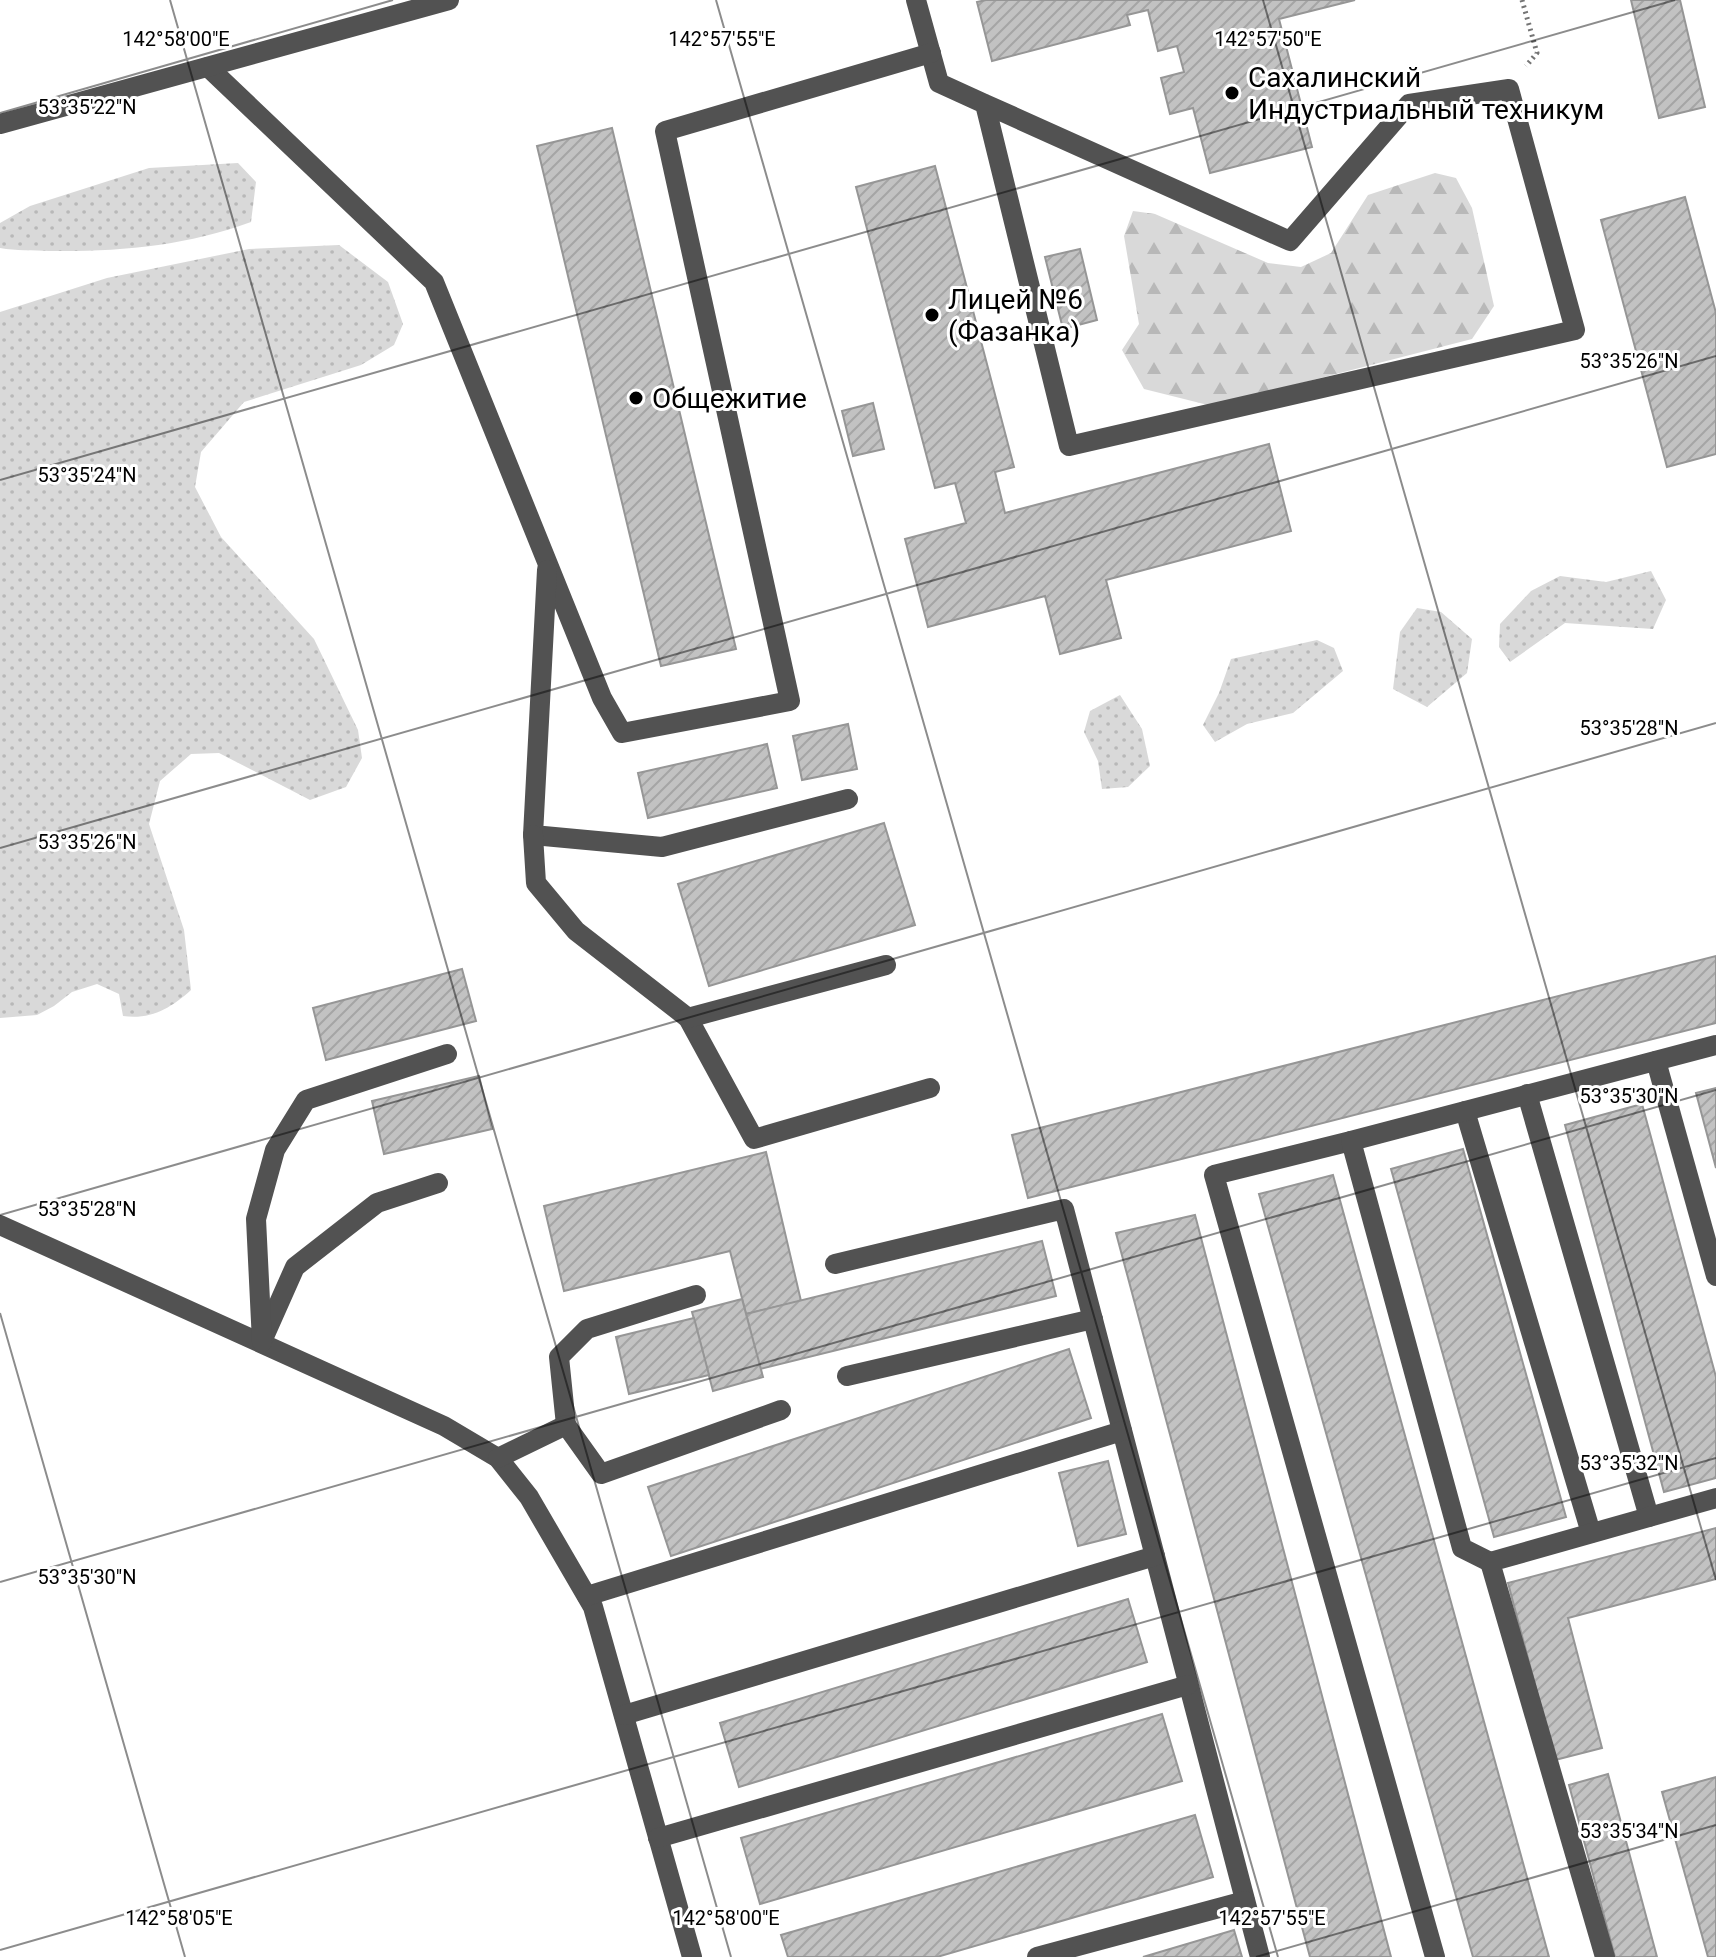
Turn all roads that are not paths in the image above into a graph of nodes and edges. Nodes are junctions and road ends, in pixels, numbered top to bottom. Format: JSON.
{"nodes":[{"id":1,"x":449,"y":0,"type":"edge"},
{"id":2,"x":916,"y":0,"type":"edge"},
{"id":3,"x":931,"y":53,"type":"junction"},
{"id":4,"x":208,"y":67,"type":"junction"},
{"id":5,"x":985,"y":104,"type":"junction"},
{"id":6,"x":0,"y":124,"type":"edge"},
{"id":7,"x":547,"y":562,"type":"junction"},
{"id":8,"x":848,"y":799,"type":"dead end"},
{"id":9,"x":533,"y":835,"type":"junction"},
{"id":10,"x":886,"y":965,"type":"dead end"},
{"id":11,"x":688,"y":1018,"type":"junction"},
{"id":12,"x":1716,"y":1045,"type":"edge"},
{"id":13,"x":447,"y":1054,"type":"dead end"},
{"id":14,"x":1656,"y":1061,"type":"junction"},
{"id":15,"x":930,"y":1088,"type":"dead end"},
{"id":16,"x":1527,"y":1094,"type":"junction"},
{"id":17,"x":1465,"y":1111,"type":"junction"},
{"id":18,"x":1351,"y":1141,"type":"junction"},
{"id":19,"x":438,"y":1183,"type":"dead end"},
{"id":20,"x":0,"y":1225,"type":"edge"},
{"id":21,"x":835,"y":1264,"type":"dead end"},
{"id":22,"x":1716,"y":1276,"type":"edge"},
{"id":23,"x":696,"y":1295,"type":"dead end"},
{"id":24,"x":1093,"y":1319,"type":"junction"},
{"id":25,"x":262,"y":1342,"type":"junction"},
{"id":26,"x":847,"y":1376,"type":"dead end"},
{"id":27,"x":781,"y":1410,"type":"dead end"},
{"id":28,"x":566,"y":1425,"type":"junction"},
{"id":29,"x":1122,"y":1431,"type":"junction"},
{"id":30,"x":498,"y":1458,"type":"junction"},
{"id":31,"x":1716,"y":1498,"type":"edge"},
{"id":32,"x":1649,"y":1517,"type":"junction"},
{"id":33,"x":1591,"y":1533,"type":"junction"},
{"id":34,"x":1155,"y":1556,"type":"junction"},
{"id":35,"x":1490,"y":1562,"type":"junction"},
{"id":36,"x":587,"y":1596,"type":"junction"},
{"id":37,"x":1188,"y":1685,"type":"junction"},
{"id":38,"x":624,"y":1715,"type":"junction"},
{"id":39,"x":658,"y":1838,"type":"junction"},
{"id":40,"x":1245,"y":1901,"type":"junction"},
{"id":41,"x":692,"y":1957,"type":"edge"},
{"id":42,"x":1037,"y":1957,"type":"edge"},
{"id":43,"x":1260,"y":1957,"type":"edge"},
{"id":44,"x":1435,"y":1957,"type":"edge"},
{"id":45,"x":1605,"y":1957,"type":"edge"}],
"edges":[{"from":1,"to":4,"type":"street"},
{"from":2,"to":3,"type":"street"},
{"from":3,"to":5,"type":"street"},
{"from":3,"to":7,"type":"street"},
{"from":4,"to":6,"type":"street"},
{"from":4,"to":7,"type":"street"},
{"from":5,"to":5,"type":"street"},
{"from":7,"to":9,"type":"street"},
{"from":8,"to":9,"type":"street"},
{"from":9,"to":11,"type":"street"},
{"from":10,"to":11,"type":"street"},
{"from":11,"to":15,"type":"street"},
{"from":12,"to":14,"type":"street"},
{"from":13,"to":25,"type":"street"},
{"from":14,"to":16,"type":"street"},
{"from":14,"to":22,"type":"street"},
{"from":16,"to":17,"type":"street"},
{"from":16,"to":32,"type":"street"},
{"from":17,"to":18,"type":"street"},
{"from":17,"to":33,"type":"street"},
{"from":18,"to":35,"type":"street"},
{"from":18,"to":44,"type":"street"},
{"from":19,"to":25,"type":"street"},
{"from":20,"to":25,"type":"street"},
{"from":21,"to":24,"type":"street"},
{"from":23,"to":28,"type":"street"},
{"from":24,"to":26,"type":"street"},
{"from":24,"to":29,"type":"street"},
{"from":25,"to":30,"type":"street"},
{"from":27,"to":28,"type":"street"},
{"from":28,"to":30,"type":"street"},
{"from":29,"to":34,"type":"street"},
{"from":29,"to":36,"type":"street"},
{"from":30,"to":36,"type":"street"},
{"from":31,"to":32,"type":"street"},
{"from":32,"to":33,"type":"street"},
{"from":33,"to":35,"type":"street"},
{"from":34,"to":37,"type":"street"},
{"from":34,"to":38,"type":"street"},
{"from":35,"to":45,"type":"street"},
{"from":36,"to":38,"type":"street"},
{"from":37,"to":39,"type":"street"},
{"from":37,"to":40,"type":"street"},
{"from":38,"to":39,"type":"street"},
{"from":39,"to":41,"type":"street"},
{"from":40,"to":42,"type":"street"},
{"from":40,"to":43,"type":"street"}]}
